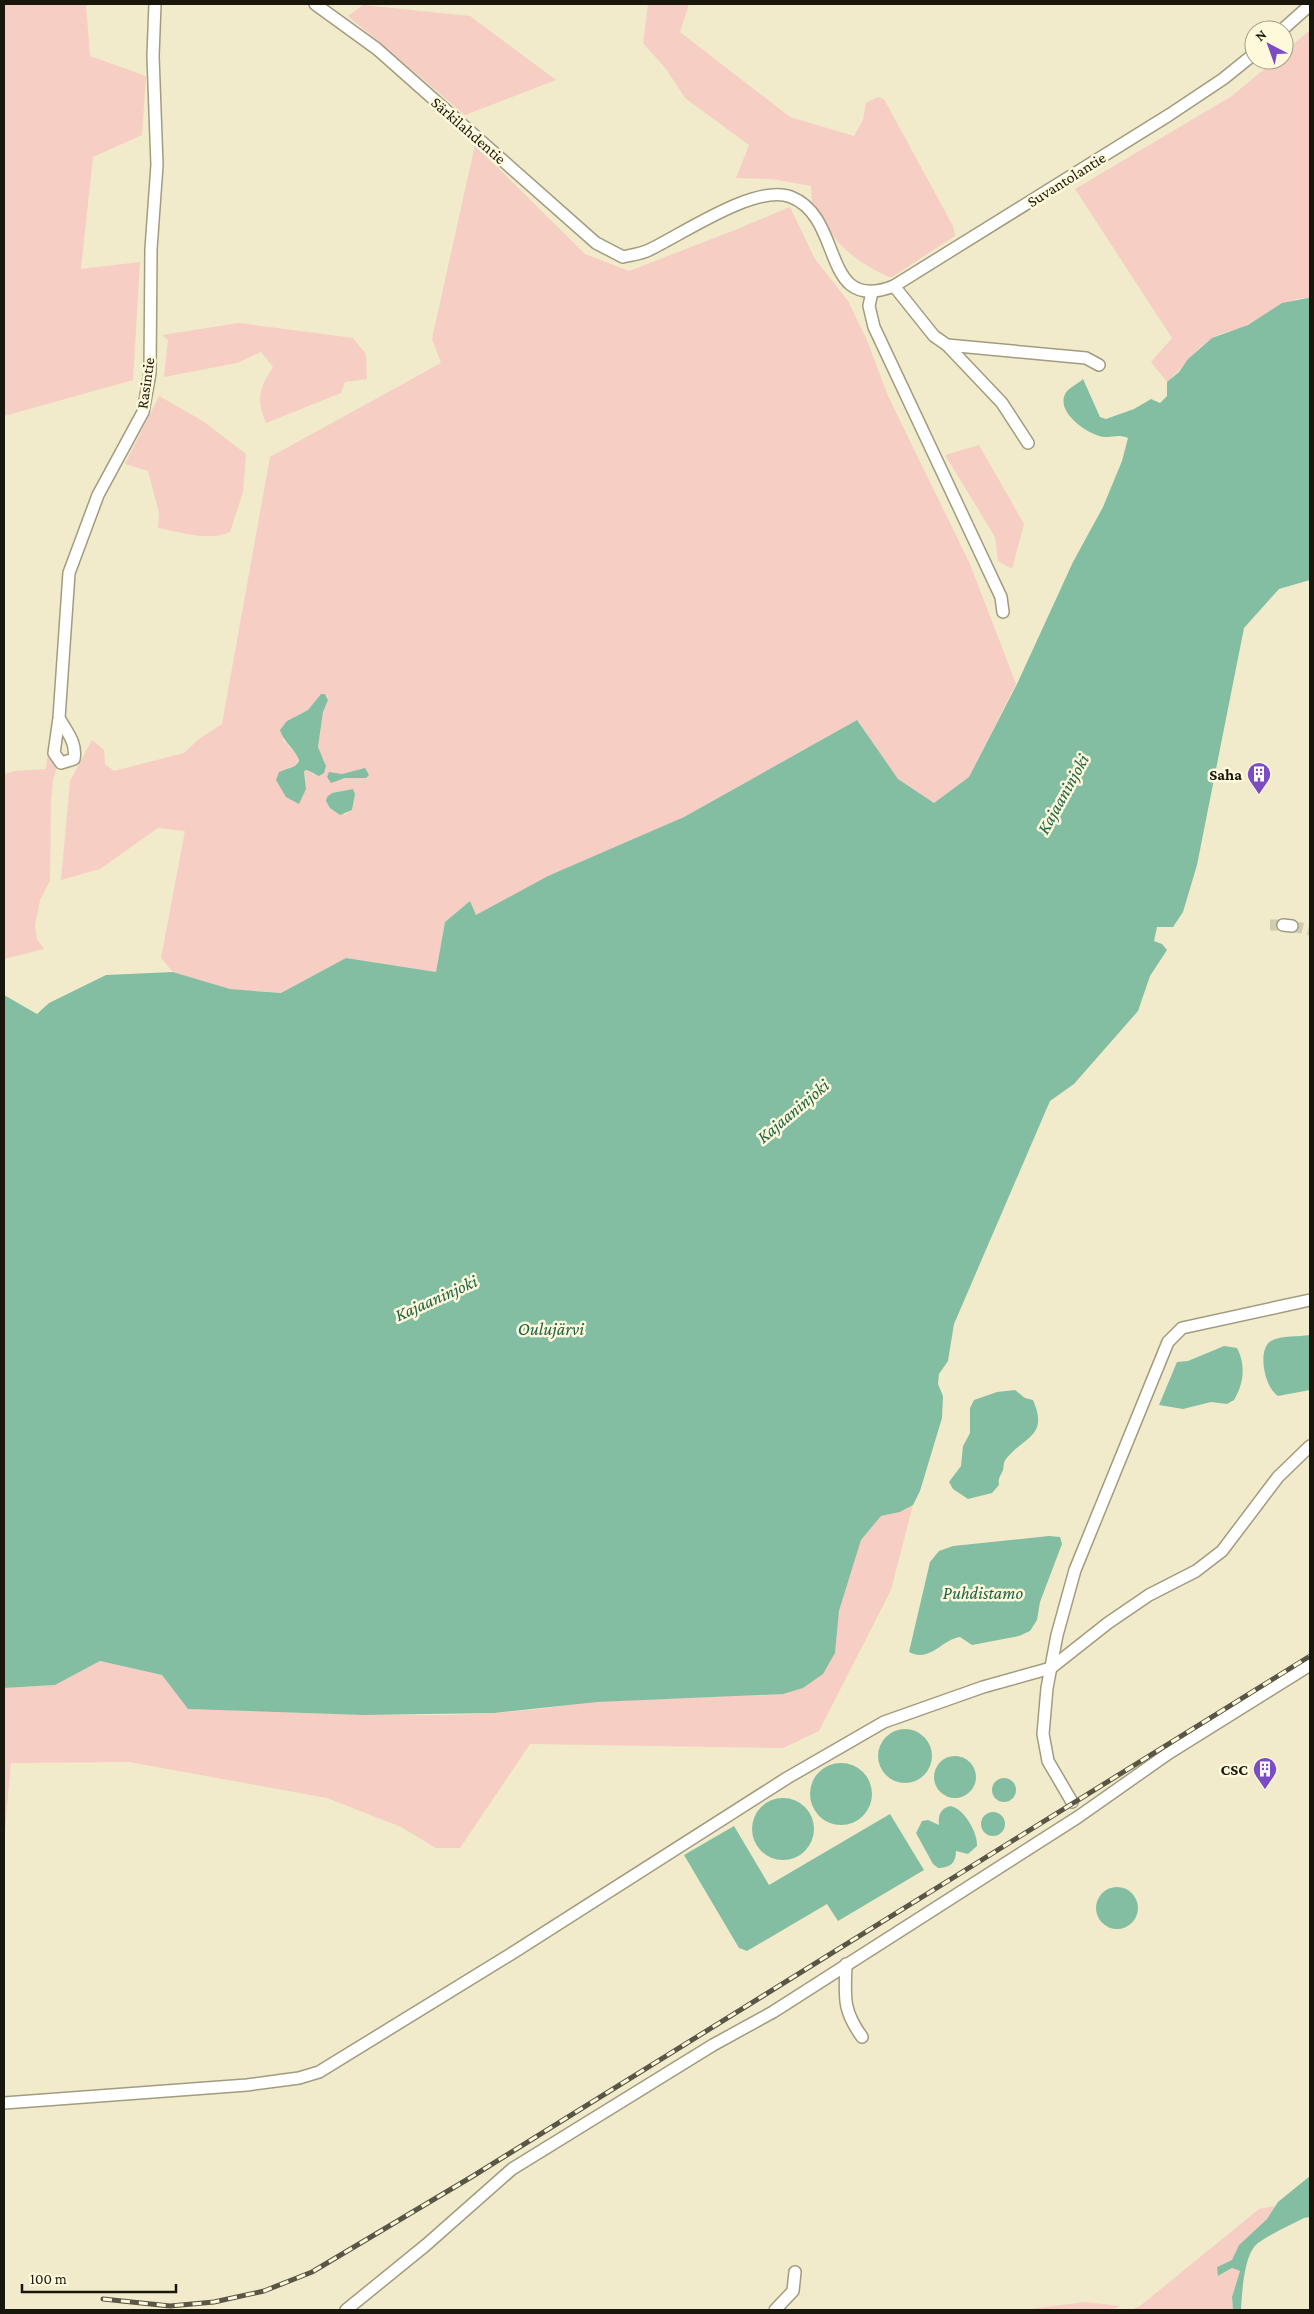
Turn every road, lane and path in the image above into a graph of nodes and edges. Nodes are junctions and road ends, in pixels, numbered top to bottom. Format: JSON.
{"nodes":[{"id":1,"x":155,"y":4,"type":"edge"},
{"id":2,"x":315,"y":4,"type":"edge"},
{"id":3,"x":1310,"y":5,"type":"edge"},
{"id":4,"x":1293,"y":20,"type":"edge"},
{"id":5,"x":1244,"y":62,"type":"edge"},
{"id":6,"x":894,"y":286,"type":"junction"},
{"id":7,"x":872,"y":292,"type":"junction"},
{"id":8,"x":947,"y":345,"type":"junction"},
{"id":9,"x":1099,"y":365,"type":"dead end"},
{"id":10,"x":1028,"y":443,"type":"dead end"},
{"id":11,"x":1003,"y":612,"type":"dead end"},
{"id":12,"x":58,"y":718,"type":"junction"},
{"id":13,"x":1310,"y":1300,"type":"edge"},
{"id":14,"x":1310,"y":1446,"type":"edge"},
{"id":15,"x":1310,"y":1665,"type":"edge"},
{"id":16,"x":1051,"y":1668,"type":"junction"},
{"id":17,"x":1072,"y":1802,"type":"dead end"},
{"id":18,"x":846,"y":1964,"type":"junction"},
{"id":19,"x":862,"y":2037,"type":"dead end"},
{"id":20,"x":4,"y":2103,"type":"edge"},
{"id":21,"x":795,"y":2272,"type":"dead end"},
{"id":22,"x":346,"y":2310,"type":"edge"},
{"id":23,"x":775,"y":2310,"type":"edge"}],
"edges":[{"from":1,"to":12,"type":"street","name":"Rasintie"},
{"from":2,"to":7,"type":"street","name":"Särkilahdentie"},
{"from":3,"to":4,"type":"street"},
{"from":5,"to":6,"type":"street","name":"Suvantolantie"},
{"from":6,"to":7,"type":"street","name":"Suvantolantie"},
{"from":6,"to":8,"type":"street"},
{"from":7,"to":11,"type":"street"},
{"from":8,"to":9,"type":"street"},
{"from":8,"to":10,"type":"street"},
{"from":12,"to":12,"type":"street","name":"Rasintie"},
{"from":13,"to":16,"type":"street"},
{"from":14,"to":16,"type":"street"},
{"from":15,"to":18,"type":"street"},
{"from":16,"to":17,"type":"street"},
{"from":16,"to":20,"type":"street"},
{"from":18,"to":19,"type":"street"},
{"from":18,"to":22,"type":"street"},
{"from":21,"to":23,"type":"street"}]}
